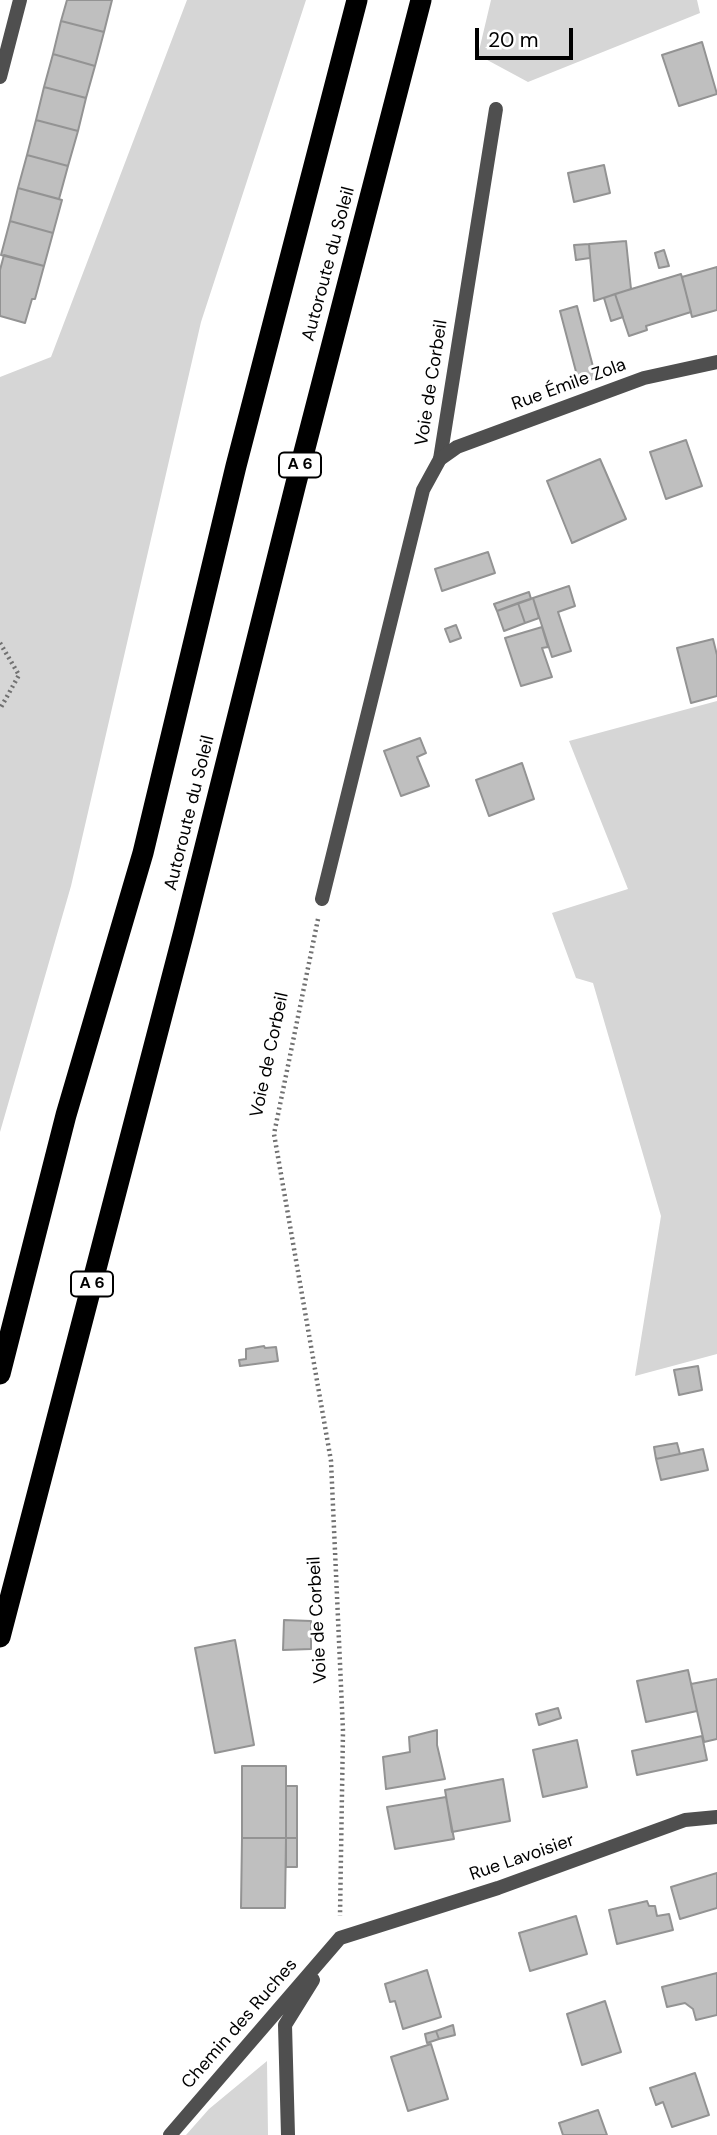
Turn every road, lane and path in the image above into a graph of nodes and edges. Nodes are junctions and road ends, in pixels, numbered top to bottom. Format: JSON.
{"nodes":[{"id":1,"x":20,"y":0,"type":"edge"},
{"id":2,"x":357,"y":0,"type":"edge"},
{"id":3,"x":421,"y":0,"type":"edge"},
{"id":4,"x":0,"y":77,"type":"edge"},
{"id":5,"x":496,"y":109,"type":"dead end"},
{"id":6,"x":717,"y":362,"type":"edge"},
{"id":7,"x":440,"y":459,"type":"junction"},
{"id":8,"x":0,"y":643,"type":"edge"},
{"id":9,"x":0,"y":709,"type":"edge"},
{"id":10,"x":322,"y":899,"type":"joint"},
{"id":11,"x":0,"y":1374,"type":"edge"},
{"id":12,"x":0,"y":1637,"type":"edge"},
{"id":13,"x":717,"y":1817,"type":"edge"},
{"id":14,"x":340,"y":1938,"type":"junction"},
{"id":15,"x":170,"y":2135,"type":"edge"},
{"id":16,"x":288,"y":2135,"type":"edge"}],
"edges":[{"from":1,"to":4,"type":"street"},
{"from":2,"to":11,"type":"highway","name":"Autoroute du Soleil"},
{"from":3,"to":12,"type":"highway","name":"Autoroute du Soleil","number":"A 6"},
{"from":5,"to":7,"type":"street","name":"Voie de Corbeil"},
{"from":6,"to":7,"type":"street","name":"Rue Émile Zola"},
{"from":7,"to":10,"type":"street","name":"Voie de Corbeil"},
{"from":8,"to":9,"type":"path"},
{"from":10,"to":14,"type":"path","name":"Voie de Corbeil"},
{"from":13,"to":14,"type":"street","name":"Rue Lavoisier"},
{"from":14,"to":15,"type":"street","name":"Chemin des Ruches"},
{"from":14,"to":16,"type":"street"}]}
